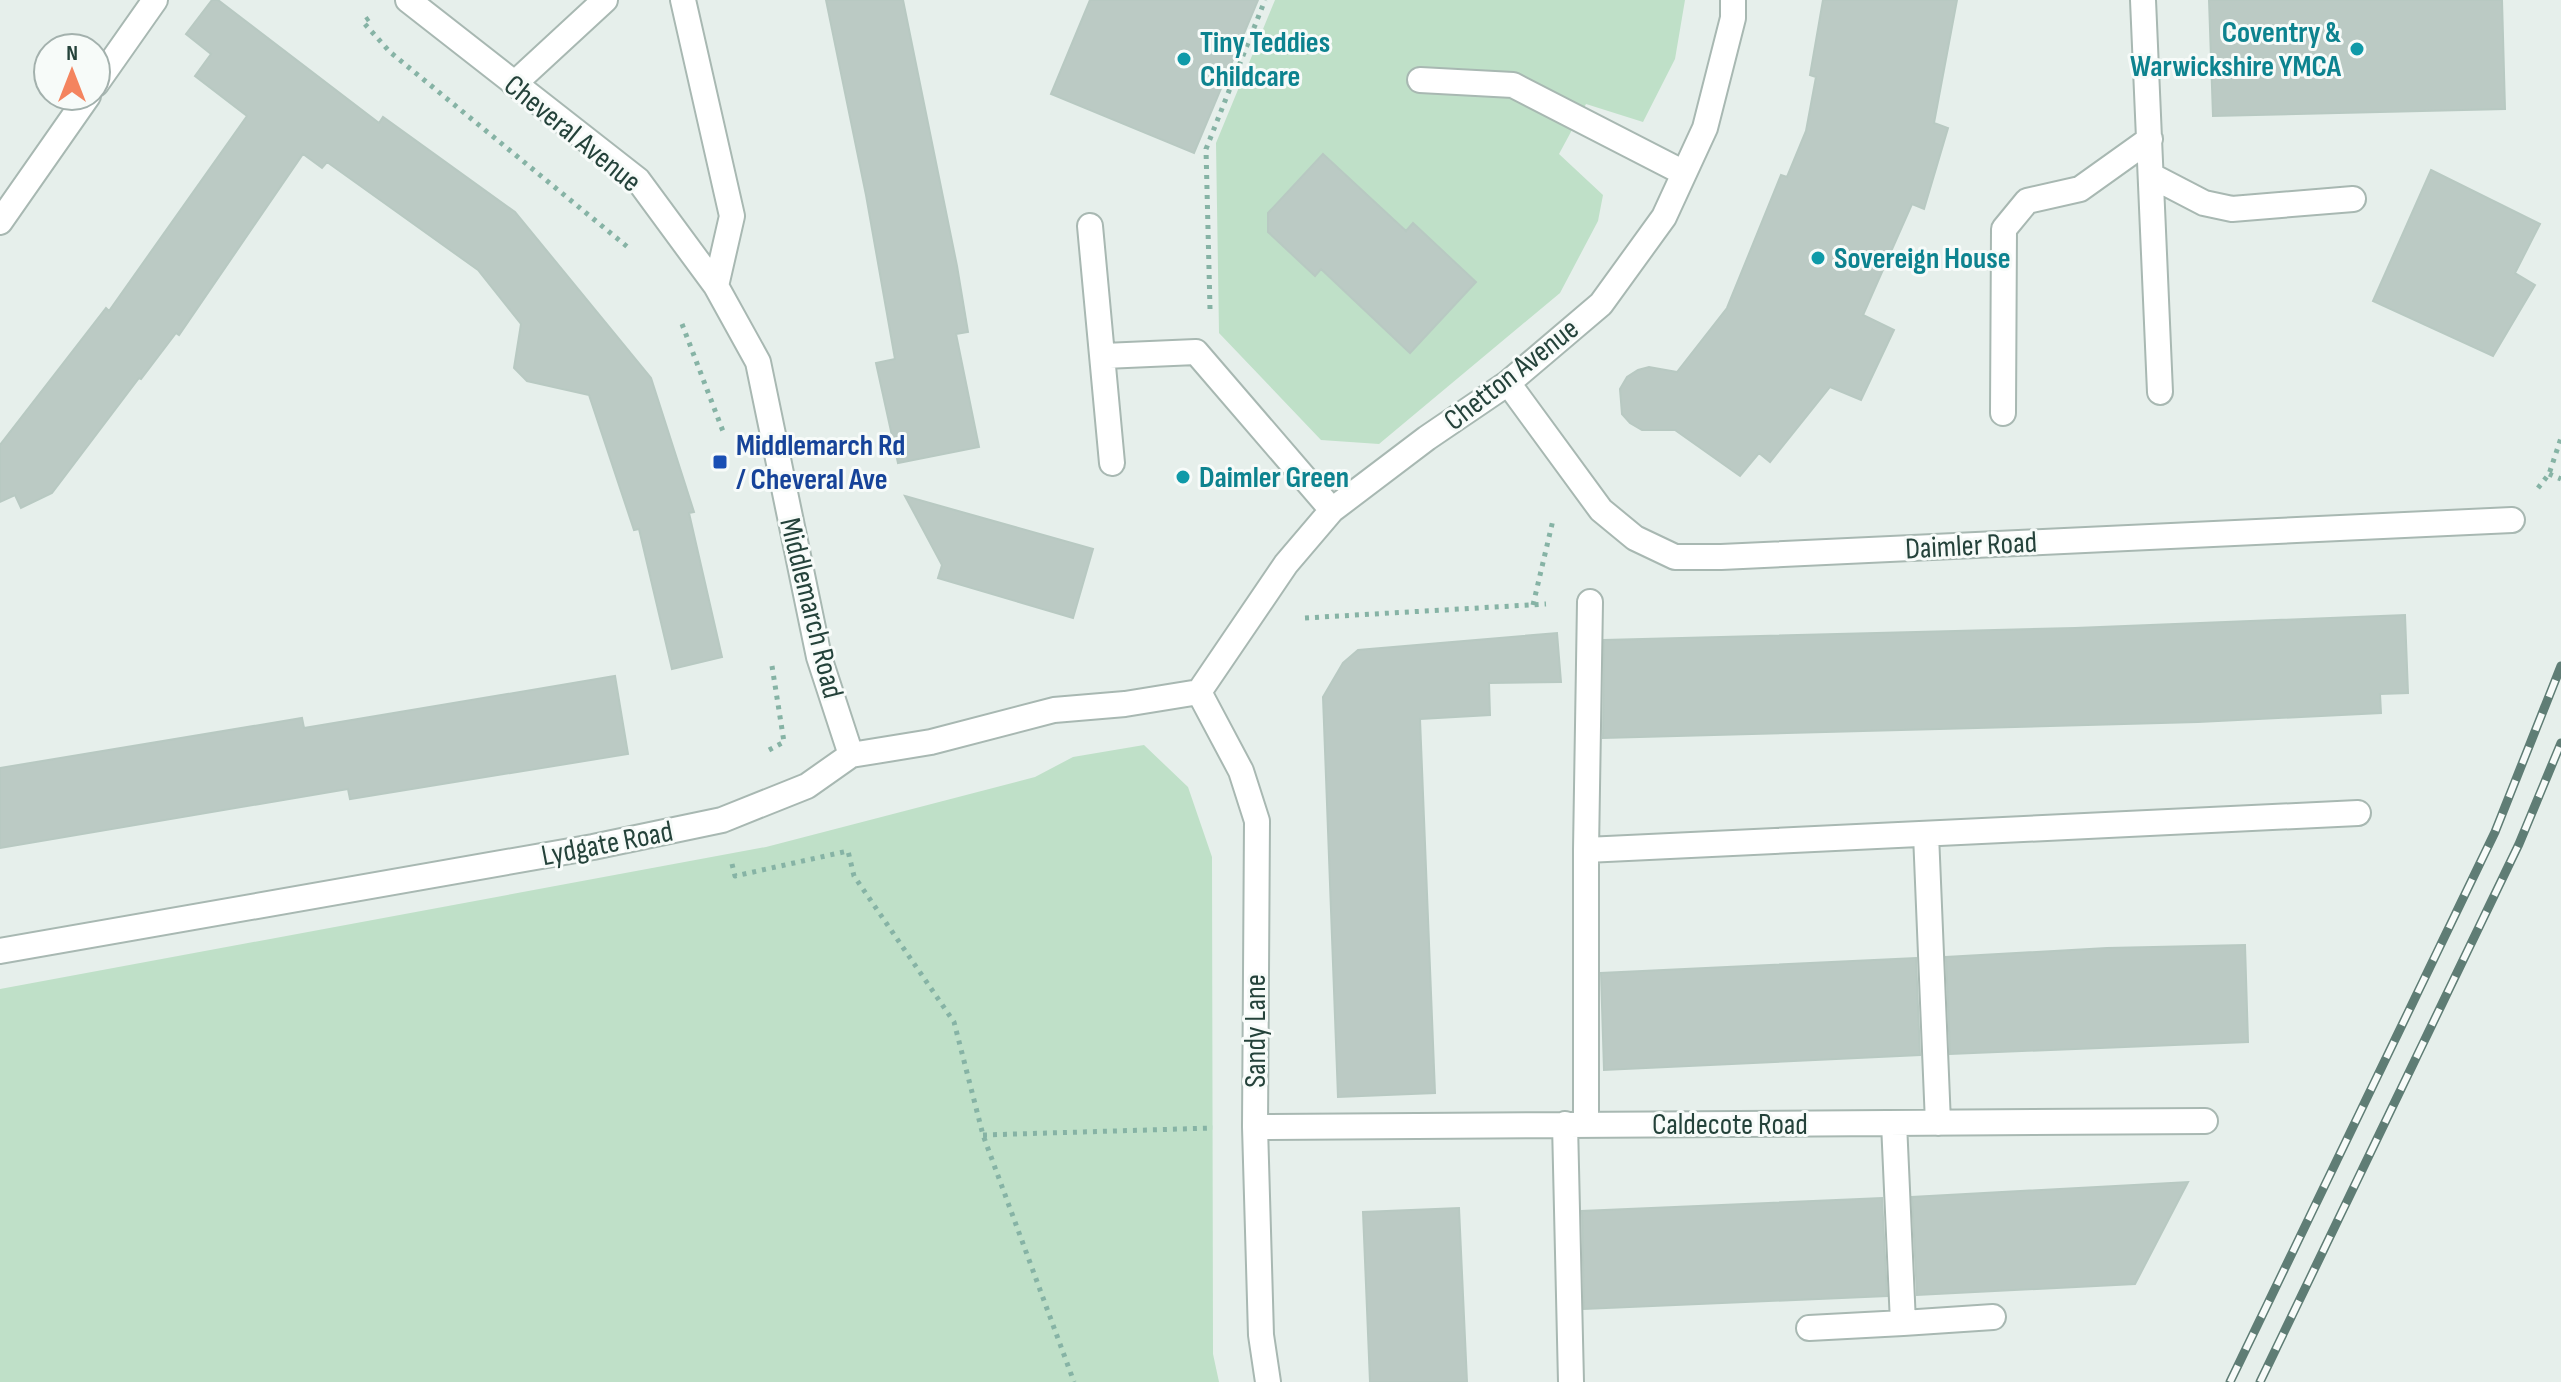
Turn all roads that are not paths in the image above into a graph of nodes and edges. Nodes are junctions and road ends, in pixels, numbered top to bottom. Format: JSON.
{"nodes":[{"id":1,"x":155,"y":0,"type":"edge"},
{"id":2,"x":408,"y":0,"type":"edge"},
{"id":3,"x":605,"y":0,"type":"edge"},
{"id":4,"x":683,"y":0,"type":"edge"},
{"id":5,"x":1733,"y":0,"type":"edge"},
{"id":6,"x":2143,"y":0,"type":"edge"},
{"id":7,"x":112,"y":61,"type":"edge"},
{"id":8,"x":1420,"y":80,"type":"dead end"},
{"id":9,"x":514,"y":84,"type":"junction"},
{"id":10,"x":77,"y":112,"type":"edge"},
{"id":11,"x":2150,"y":139,"type":"junction"},
{"id":12,"x":1684,"y":173,"type":"junction"},
{"id":13,"x":2152,"y":176,"type":"junction"},
{"id":14,"x":2353,"y":199,"type":"dead end"},
{"id":15,"x":0,"y":222,"type":"edge"},
{"id":16,"x":1090,"y":226,"type":"dead end"},
{"id":17,"x":716,"y":286,"type":"junction"},
{"id":18,"x":1104,"y":356,"type":"junction"},
{"id":19,"x":1508,"y":383,"type":"junction"},
{"id":20,"x":2160,"y":392,"type":"dead end"},
{"id":21,"x":2003,"y":413,"type":"dead end"},
{"id":22,"x":1112,"y":463,"type":"dead end"},
{"id":23,"x":1332,"y":510,"type":"junction"},
{"id":24,"x":2512,"y":520,"type":"dead end"},
{"id":25,"x":1590,"y":602,"type":"dead end"},
{"id":26,"x":1199,"y":692,"type":"junction"},
{"id":27,"x":851,"y":755,"type":"junction"},
{"id":28,"x":2358,"y":813,"type":"dead end"},
{"id":29,"x":1926,"y":834,"type":"junction"},
{"id":30,"x":1586,"y":850,"type":"junction"},
{"id":31,"x":0,"y":951,"type":"edge"},
{"id":32,"x":2205,"y":1121,"type":"dead end"},
{"id":33,"x":1894,"y":1123,"type":"junction"},
{"id":34,"x":1938,"y":1123,"type":"junction"},
{"id":35,"x":1575,"y":1124,"type":"junction"},
{"id":36,"x":1255,"y":1127,"type":"junction"},
{"id":37,"x":1993,"y":1317,"type":"dead end"},
{"id":38,"x":1903,"y":1323,"type":"junction"},
{"id":39,"x":1809,"y":1328,"type":"dead end"},
{"id":40,"x":1268,"y":1382,"type":"edge"},
{"id":41,"x":1571,"y":1382,"type":"edge"}],
"edges":[{"from":1,"to":7,"type":"street"},
{"from":2,"to":9,"type":"street","name":"Cheveral Avenue"},
{"from":3,"to":9,"type":"street"},
{"from":4,"to":17,"type":"street"},
{"from":5,"to":12,"type":"street","name":"Chetton Avenue"},
{"from":6,"to":11,"type":"street"},
{"from":8,"to":12,"type":"street"},
{"from":9,"to":17,"type":"street","name":"Cheveral Avenue"},
{"from":10,"to":15,"type":"street"},
{"from":11,"to":13,"type":"street"},
{"from":11,"to":21,"type":"street"},
{"from":12,"to":19,"type":"street","name":"Chetton Avenue"},
{"from":13,"to":14,"type":"street"},
{"from":13,"to":20,"type":"street"},
{"from":16,"to":18,"type":"street"},
{"from":17,"to":27,"type":"street","name":"Middlemarch Road"},
{"from":18,"to":22,"type":"street"},
{"from":18,"to":23,"type":"street"},
{"from":19,"to":23,"type":"street","name":"Chetton Avenue"},
{"from":19,"to":24,"type":"street","name":"Daimler Road"},
{"from":23,"to":26,"type":"street","name":"Chetton Avenue"},
{"from":25,"to":30,"type":"street"},
{"from":26,"to":27,"type":"street","name":"Lydgate Road"},
{"from":26,"to":36,"type":"street","name":"Sandy Lane"},
{"from":27,"to":31,"type":"street","name":"Lydgate Road"},
{"from":28,"to":29,"type":"street"},
{"from":29,"to":30,"type":"street"},
{"from":29,"to":34,"type":"street"},
{"from":30,"to":35,"type":"street"},
{"from":32,"to":34,"type":"street","name":"Caldecote Road"},
{"from":33,"to":34,"type":"street","name":"Caldecote Road"},
{"from":33,"to":35,"type":"street","name":"Caldecote Road"},
{"from":33,"to":38,"type":"street"},
{"from":35,"to":36,"type":"street","name":"Caldecote Road"},
{"from":35,"to":41,"type":"street"},
{"from":36,"to":40,"type":"street","name":"Sandy Lane"},
{"from":37,"to":38,"type":"street"},
{"from":38,"to":39,"type":"street"}]}
